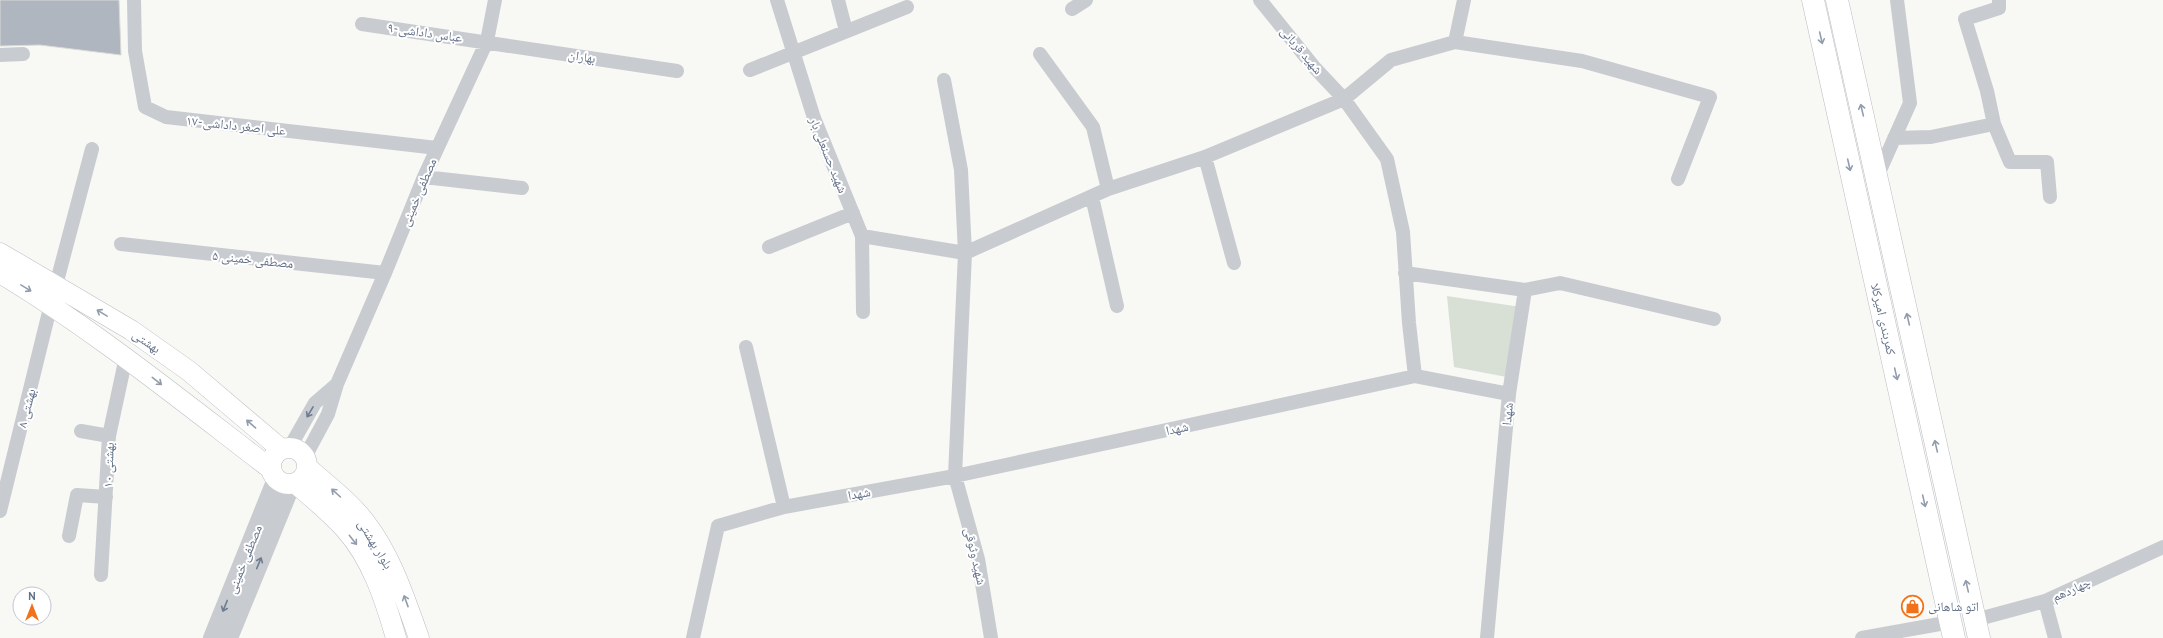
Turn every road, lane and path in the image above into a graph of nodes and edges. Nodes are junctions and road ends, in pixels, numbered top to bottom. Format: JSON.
{"nodes":[{"id":1,"x":134,"y":0,"type":"edge"},
{"id":2,"x":494,"y":0,"type":"edge"},
{"id":3,"x":777,"y":0,"type":"edge"},
{"id":4,"x":838,"y":0,"type":"edge"},
{"id":5,"x":1086,"y":0,"type":"edge"},
{"id":6,"x":1260,"y":0,"type":"edge"},
{"id":7,"x":1464,"y":0,"type":"edge"},
{"id":8,"x":1813,"y":0,"type":"edge"},
{"id":9,"x":1837,"y":0,"type":"edge"},
{"id":10,"x":1897,"y":0,"type":"edge"},
{"id":11,"x":1999,"y":0,"type":"edge"},
{"id":12,"x":907,"y":7,"type":"dead end"},
{"id":13,"x":1072,"y":9,"type":"dead end"},
{"id":14,"x":362,"y":24,"type":"dead end"},
{"id":15,"x":846,"y":31,"type":"junction"},
{"id":16,"x":487,"y":41,"type":"junction"},
{"id":17,"x":1456,"y":42,"type":"junction"},
{"id":18,"x":793,"y":52,"type":"junction"},
{"id":19,"x":24,"y":54,"type":"dead end"},
{"id":20,"x":1040,"y":54,"type":"dead end"},
{"id":21,"x":0,"y":55,"type":"edge"},
{"id":22,"x":750,"y":70,"type":"dead end"},
{"id":23,"x":677,"y":71,"type":"dead end"},
{"id":24,"x":944,"y":80,"type":"dead end"},
{"id":25,"x":1344,"y":99,"type":"junction"},
{"id":26,"x":1994,"y":124,"type":"junction"},
{"id":27,"x":1894,"y":138,"type":"junction"},
{"id":28,"x":437,"y":148,"type":"junction"},
{"id":29,"x":92,"y":149,"type":"dead end"},
{"id":30,"x":1205,"y":157,"type":"junction"},
{"id":31,"x":424,"y":177,"type":"junction"},
{"id":32,"x":1877,"y":178,"type":"junction"},
{"id":33,"x":1678,"y":179,"type":"dead end"},
{"id":34,"x":522,"y":188,"type":"dead end"},
{"id":35,"x":1108,"y":189,"type":"junction"},
{"id":36,"x":1092,"y":197,"type":"junction"},
{"id":37,"x":2050,"y":197,"type":"dead end"},
{"id":38,"x":853,"y":214,"type":"junction"},
{"id":39,"x":862,"y":236,"type":"junction"},
{"id":40,"x":121,"y":244,"type":"dead end"},
{"id":41,"x":769,"y":247,"type":"dead end"},
{"id":42,"x":0,"y":253,"type":"edge"},
{"id":43,"x":965,"y":253,"type":"junction"},
{"id":44,"x":1234,"y":263,"type":"dead end"},
{"id":45,"x":0,"y":273,"type":"edge"},
{"id":46,"x":385,"y":273,"type":"junction"},
{"id":47,"x":1406,"y":273,"type":"junction"},
{"id":48,"x":56,"y":285,"type":"junction"},
{"id":49,"x":1525,"y":290,"type":"junction"},
{"id":50,"x":51,"y":304,"type":"junction"},
{"id":51,"x":1117,"y":306,"type":"dead end"},
{"id":52,"x":863,"y":312,"type":"dead end"},
{"id":53,"x":1714,"y":319,"type":"dead end"},
{"id":54,"x":131,"y":330,"type":"junction"},
{"id":55,"x":746,"y":347,"type":"dead end"},
{"id":56,"x":126,"y":357,"type":"junction"},
{"id":57,"x":1415,"y":376,"type":"junction"},
{"id":58,"x":1509,"y":394,"type":"junction"},
{"id":59,"x":81,"y":431,"type":"dead end"},
{"id":60,"x":109,"y":436,"type":"junction"},
{"id":61,"x":296,"y":455,"type":"junction"},
{"id":62,"x":955,"y":476,"type":"junction"},
{"id":63,"x":284,"y":479,"type":"junction"},
{"id":64,"x":106,"y":497,"type":"junction"},
{"id":65,"x":784,"y":507,"type":"junction"},
{"id":66,"x":0,"y":511,"type":"edge"},
{"id":67,"x":69,"y":536,"type":"dead end"},
{"id":68,"x":2163,"y":547,"type":"edge"},
{"id":69,"x":101,"y":574,"type":"dead end"},
{"id":70,"x":2045,"y":601,"type":"junction"},
{"id":71,"x":1977,"y":629,"type":"edge"},
{"id":72,"x":1953,"y":630,"type":"edge"},
{"id":73,"x":212,"y":638,"type":"edge"},
{"id":74,"x":228,"y":638,"type":"edge"},
{"id":75,"x":396,"y":638,"type":"edge"},
{"id":76,"x":419,"y":638,"type":"edge"},
{"id":77,"x":693,"y":638,"type":"edge"},
{"id":78,"x":991,"y":638,"type":"edge"},
{"id":79,"x":1487,"y":638,"type":"edge"},
{"id":80,"x":1862,"y":638,"type":"edge"},
{"id":81,"x":2055,"y":638,"type":"edge"}],
"edges":[{"from":1,"to":28,"type":"street","name":"علی اصغر داداشی-۱۷"},
{"from":2,"to":16,"type":"street","name":"مصطفی خمینی"},
{"from":3,"to":18,"type":"street","name":"شهید حسنعلی بار"},
{"from":4,"to":15,"type":"street"},
{"from":5,"to":13,"type":"street"},
{"from":6,"to":25,"type":"street","name":"شهید قربانی"},
{"from":7,"to":17,"type":"street"},
{"from":8,"to":72,"type":"highway","name":"کمربندی امیرکلا","one_way":true},
{"from":32,"to":9,"type":"highway","name":"کمربندی امیرکلا","one_way":true},
{"from":10,"to":27,"type":"street"},
{"from":11,"to":26,"type":"street"},
{"from":12,"to":15,"type":"street"},
{"from":14,"to":16,"type":"street","name":"عباس داداشی-۹"},
{"from":15,"to":18,"type":"street"},
{"from":16,"to":23,"type":"street","name":"بهاران"},
{"from":16,"to":28,"type":"street","name":"مصطفی خمینی"},
{"from":17,"to":25,"type":"street"},
{"from":17,"to":33,"type":"street"},
{"from":18,"to":22,"type":"street"},
{"from":18,"to":38,"type":"street","name":"شهید حسنعلی بار"},
{"from":19,"to":21,"type":"street"},
{"from":20,"to":35,"type":"street"},
{"from":24,"to":43,"type":"street","name":"شهید وثوقی"},
{"from":25,"to":30,"type":"street"},
{"from":25,"to":47,"type":"street","name":"شهید قربانی"},
{"from":26,"to":27,"type":"street"},
{"from":26,"to":37,"type":"street"},
{"from":27,"to":32,"type":"street"},
{"from":28,"to":31,"type":"street","name":"مصطفی خمینی"},
{"from":29,"to":48,"type":"street"},
{"from":30,"to":35,"type":"street"},
{"from":30,"to":44,"type":"street"},
{"from":31,"to":34,"type":"street"},
{"from":31,"to":46,"type":"street","name":"مصطفی خمینی"},
{"from":71,"to":32,"type":"highway","name":"کمربندی امیرکلا","one_way":true},
{"from":35,"to":36,"type":"street"},
{"from":36,"to":43,"type":"street"},
{"from":36,"to":51,"type":"street"},
{"from":38,"to":39,"type":"street","name":"شهید حسنعلی بار"},
{"from":38,"to":41,"type":"street"},
{"from":39,"to":43,"type":"street"},
{"from":39,"to":52,"type":"street","name":"شهید حسنعلی بار"},
{"from":40,"to":46,"type":"street","name":"مصطفی خمینی ۵"},
{"from":42,"to":48,"type":"main road","name":"بهشتی"},
{"from":43,"to":62,"type":"street","name":"شهید وثوقی"},
{"from":45,"to":50,"type":"main road","name":"بهشتی","one_way":true},
{"from":46,"to":61,"type":"street","name":"مصطفی خمینی"},
{"from":47,"to":49,"type":"street"},
{"from":47,"to":57,"type":"street","name":"شهید قربانی"},
{"from":48,"to":50,"type":"main road"},
{"from":54,"to":48,"type":"main road","name":"بهشتی","one_way":true},
{"from":49,"to":53,"type":"street"},
{"from":49,"to":58,"type":"street"},
{"from":50,"to":56,"type":"main road","name":"بهشتی"},
{"from":50,"to":66,"type":"street","name":"بهشتی ۸"},
{"from":54,"to":56,"type":"main road"},
{"from":61,"to":54,"type":"main road","name":"بهشتی","one_way":true},
{"from":55,"to":65,"type":"street"},
{"from":56,"to":60,"type":"street","name":"بهشتی ۱۰"},
{"from":56,"to":63,"type":"main road","name":"بهشتی","one_way":true},
{"from":57,"to":58,"type":"street","name":"شهدا"},
{"from":57,"to":62,"type":"street","name":"شهدا"},
{"from":58,"to":79,"type":"street","name":"شهدا"},
{"from":59,"to":60,"type":"street"},
{"from":60,"to":64,"type":"street","name":"بهشتی ۱۰"},
{"from":61,"to":63,"type":"main road"},
{"from":61,"to":63,"type":"main road"},
{"from":76,"to":61,"type":"main road","name":"بلوار بهشتی","one_way":true},
{"from":62,"to":65,"type":"street","name":"شهدا"},
{"from":62,"to":78,"type":"street","name":"شهید وثوقی"},
{"from":63,"to":73,"type":"street","name":"مصطفی خمینی","one_way":true},
{"from":74,"to":63,"type":"street","name":"مصطفی خمینی","one_way":true},
{"from":63,"to":75,"type":"main road","name":"بلوار بهشتی","one_way":true},
{"from":64,"to":67,"type":"street"},
{"from":64,"to":69,"type":"street","name":"بهشتی ۱۰"},
{"from":65,"to":77,"type":"street","name":"شهدا"},
{"from":68,"to":70,"type":"street","name":"چهاردهم"},
{"from":70,"to":71,"type":"street","name":"چهاردهم"},
{"from":70,"to":81,"type":"street"},
{"from":72,"to":80,"type":"street"}]}
